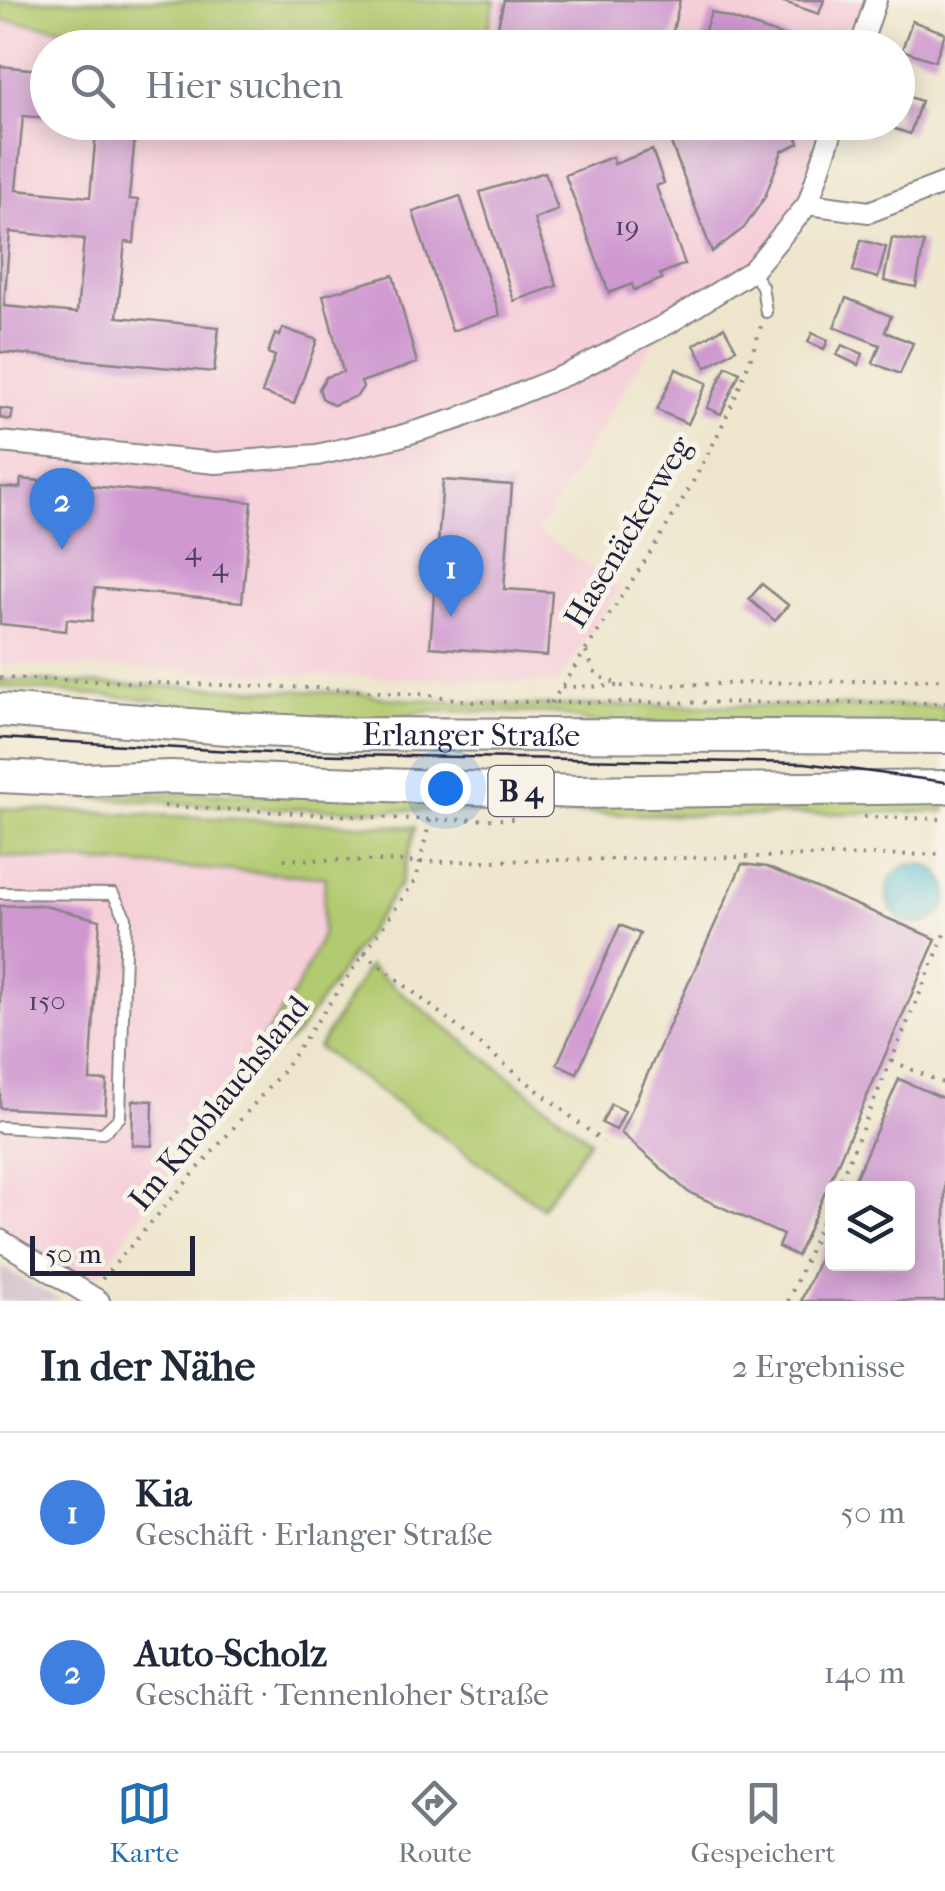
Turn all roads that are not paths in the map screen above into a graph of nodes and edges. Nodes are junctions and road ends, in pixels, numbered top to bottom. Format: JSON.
{"nodes":[{"id":1,"x":876,"y":0,"type":"edge"},
{"id":2,"x":866,"y":30,"type":"edge"},
{"id":3,"x":829,"y":140,"type":"edge"},
{"id":4,"x":945,"y":183,"type":"edge"},
{"id":5,"x":808,"y":204,"type":"junction"},
{"id":6,"x":756,"y":266,"type":"junction"},
{"id":7,"x":766,"y":312,"type":"road end"},
{"id":8,"x":0,"y":442,"type":"edge"},
{"id":9,"x":0,"y":710,"type":"edge"},
{"id":10,"x":945,"y":737,"type":"edge"},
{"id":11,"x":0,"y":776,"type":"edge"},
{"id":12,"x":945,"y":787,"type":"edge"},
{"id":13,"x":0,"y":893,"type":"edge"},
{"id":14,"x":0,"y":1127,"type":"edge"},
{"id":15,"x":0,"y":1240,"type":"edge"},
{"id":16,"x":94,"y":1298,"type":"edge"}],
"edges":[{"from":1,"to":2,"type":"street"},
{"from":3,"to":5,"type":"street"},
{"from":4,"to":5,"type":"street"},
{"from":5,"to":6,"type":"street"},
{"from":6,"to":7,"type":"lane"},
{"from":6,"to":8,"type":"street"},
{"from":9,"to":10,"type":"main road","name":"Erlanger Straße","number":"B 4"},
{"from":11,"to":12,"type":"main road","name":"Erlanger Straße","number":"B 4"},
{"from":13,"to":14,"type":"lane"},
{"from":15,"to":16,"type":"street"}]}
